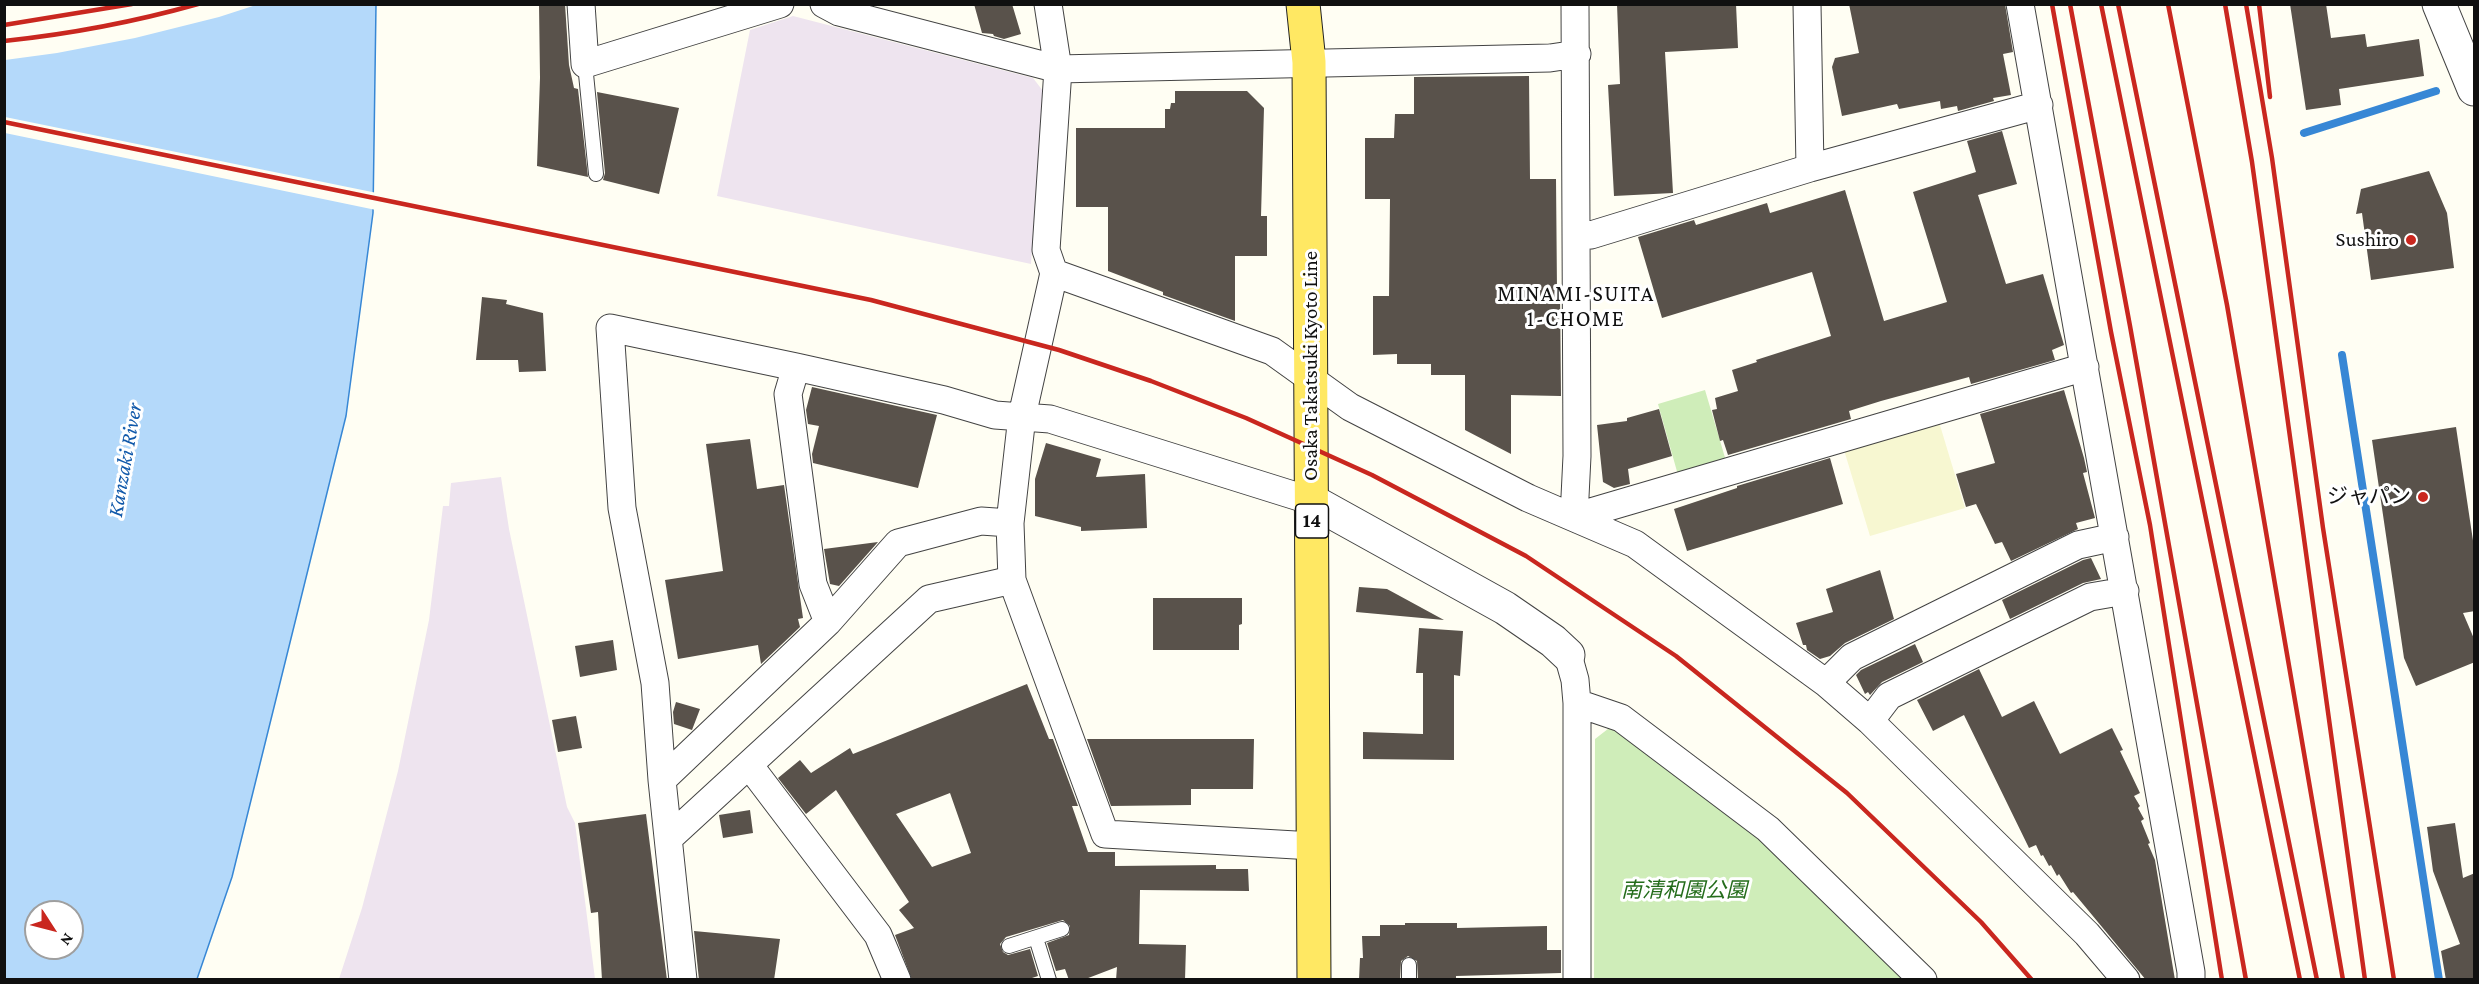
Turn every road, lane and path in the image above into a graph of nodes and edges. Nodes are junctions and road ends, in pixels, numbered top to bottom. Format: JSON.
{"nodes":[{"id":1,"x":581,"y":4,"type":"edge"},
{"id":2,"x":780,"y":4,"type":"edge"},
{"id":3,"x":824,"y":4,"type":"edge"},
{"id":4,"x":1048,"y":4,"type":"edge"},
{"id":5,"x":1304,"y":4,"type":"edge"},
{"id":6,"x":1575,"y":4,"type":"edge"},
{"id":7,"x":1807,"y":4,"type":"edge"},
{"id":8,"x":2020,"y":4,"type":"edge"},
{"id":9,"x":2439,"y":4,"type":"edge"},
{"id":10,"x":1577,"y":54,"type":"junction"},
{"id":11,"x":1309,"y":62,"type":"junction"},
{"id":12,"x":585,"y":64,"type":"junction"},
{"id":13,"x":1058,"y":69,"type":"junction"},
{"id":14,"x":2475,"y":89,"type":"edge"},
{"id":15,"x":2039,"y":105,"type":"junction"},
{"id":16,"x":1810,"y":168,"type":"junction"},
{"id":17,"x":596,"y":174,"type":"dead end"},
{"id":18,"x":1577,"y":236,"type":"junction"},
{"id":19,"x":1054,"y":273,"type":"junction"},
{"id":20,"x":796,"y":367,"type":"junction"},
{"id":21,"x":2085,"y":367,"type":"junction"},
{"id":22,"x":1309,"y":377,"type":"junction"},
{"id":23,"x":1022,"y":416,"type":"junction"},
{"id":24,"x":1312,"y":501,"type":"junction"},
{"id":25,"x":1574,"y":517,"type":"junction"},
{"id":26,"x":1010,"y":523,"type":"junction"},
{"id":27,"x":2115,"y":537,"type":"junction"},
{"id":28,"x":1011,"y":580,"type":"junction"},
{"id":29,"x":2125,"y":591,"type":"junction"},
{"id":30,"x":828,"y":622,"type":"junction"},
{"id":31,"x":1568,"y":655,"type":"joint"},
{"id":32,"x":1826,"y":684,"type":"junction"},
{"id":33,"x":1577,"y":703,"type":"junction"},
{"id":34,"x":1870,"y":721,"type":"junction"},
{"id":35,"x":749,"y":765,"type":"junction"},
{"id":36,"x":662,"y":780,"type":"junction"},
{"id":37,"x":669,"y":838,"type":"junction"},
{"id":38,"x":1314,"y":846,"type":"junction"},
{"id":39,"x":1062,"y":929,"type":"dead end"},
{"id":40,"x":1036,"y":938,"type":"junction"},
{"id":41,"x":1009,"y":946,"type":"dead end"},
{"id":42,"x":683,"y":980,"type":"edge"},
{"id":43,"x":897,"y":980,"type":"edge"},
{"id":44,"x":1049,"y":980,"type":"edge"},
{"id":45,"x":1314,"y":980,"type":"edge"},
{"id":46,"x":1577,"y":980,"type":"edge"},
{"id":47,"x":1923,"y":980,"type":"edge"},
{"id":48,"x":2126,"y":980,"type":"edge"},
{"id":49,"x":2191,"y":980,"type":"edge"}],
"edges":[{"from":1,"to":12,"type":"street"},
{"from":2,"to":12,"type":"street"},
{"from":3,"to":13,"type":"street"},
{"from":4,"to":13,"type":"street"},
{"from":5,"to":11,"type":"main road","name":"Osaka Takatsuki Kyoto Line","number":"14"},
{"from":6,"to":10,"type":"street"},
{"from":7,"to":16,"type":"street"},
{"from":8,"to":15,"type":"street"},
{"from":9,"to":14,"type":"street"},
{"from":10,"to":11,"type":"street"},
{"from":10,"to":18,"type":"street"},
{"from":11,"to":13,"type":"street"},
{"from":11,"to":22,"type":"main road","name":"Osaka Takatsuki Kyoto Line","number":"14"},
{"from":12,"to":17,"type":"lane"},
{"from":13,"to":19,"type":"street"},
{"from":15,"to":16,"type":"street"},
{"from":15,"to":21,"type":"street"},
{"from":16,"to":18,"type":"street"},
{"from":18,"to":25,"type":"street"},
{"from":19,"to":22,"type":"street"},
{"from":19,"to":23,"type":"street"},
{"from":20,"to":23,"type":"street"},
{"from":20,"to":30,"type":"street"},
{"from":20,"to":36,"type":"street"},
{"from":21,"to":25,"type":"street"},
{"from":21,"to":27,"type":"street"},
{"from":22,"to":24,"type":"main road","name":"Osaka Takatsuki Kyoto Line","number":"14"},
{"from":22,"to":25,"type":"street"},
{"from":23,"to":24,"type":"street"},
{"from":23,"to":26,"type":"street"},
{"from":24,"to":31,"type":"street"},
{"from":24,"to":38,"type":"main road","name":"Osaka Takatsuki Kyoto Line","number":"14"},
{"from":25,"to":32,"type":"street"},
{"from":26,"to":28,"type":"street"},
{"from":26,"to":30,"type":"street"},
{"from":27,"to":29,"type":"street"},
{"from":27,"to":32,"type":"street"},
{"from":28,"to":35,"type":"street"},
{"from":28,"to":38,"type":"street"},
{"from":29,"to":34,"type":"street"},
{"from":29,"to":49,"type":"street"},
{"from":30,"to":36,"type":"street"},
{"from":31,"to":33,"type":"street"},
{"from":32,"to":34,"type":"street"},
{"from":33,"to":46,"type":"street"},
{"from":33,"to":47,"type":"street"},
{"from":34,"to":48,"type":"street"},
{"from":35,"to":37,"type":"street"},
{"from":35,"to":43,"type":"street"},
{"from":36,"to":37,"type":"street"},
{"from":37,"to":42,"type":"street"},
{"from":38,"to":45,"type":"main road","name":"Osaka Takatsuki Kyoto Line","number":"14"},
{"from":39,"to":40,"type":"lane"},
{"from":40,"to":41,"type":"lane"},
{"from":40,"to":44,"type":"lane"}]}
